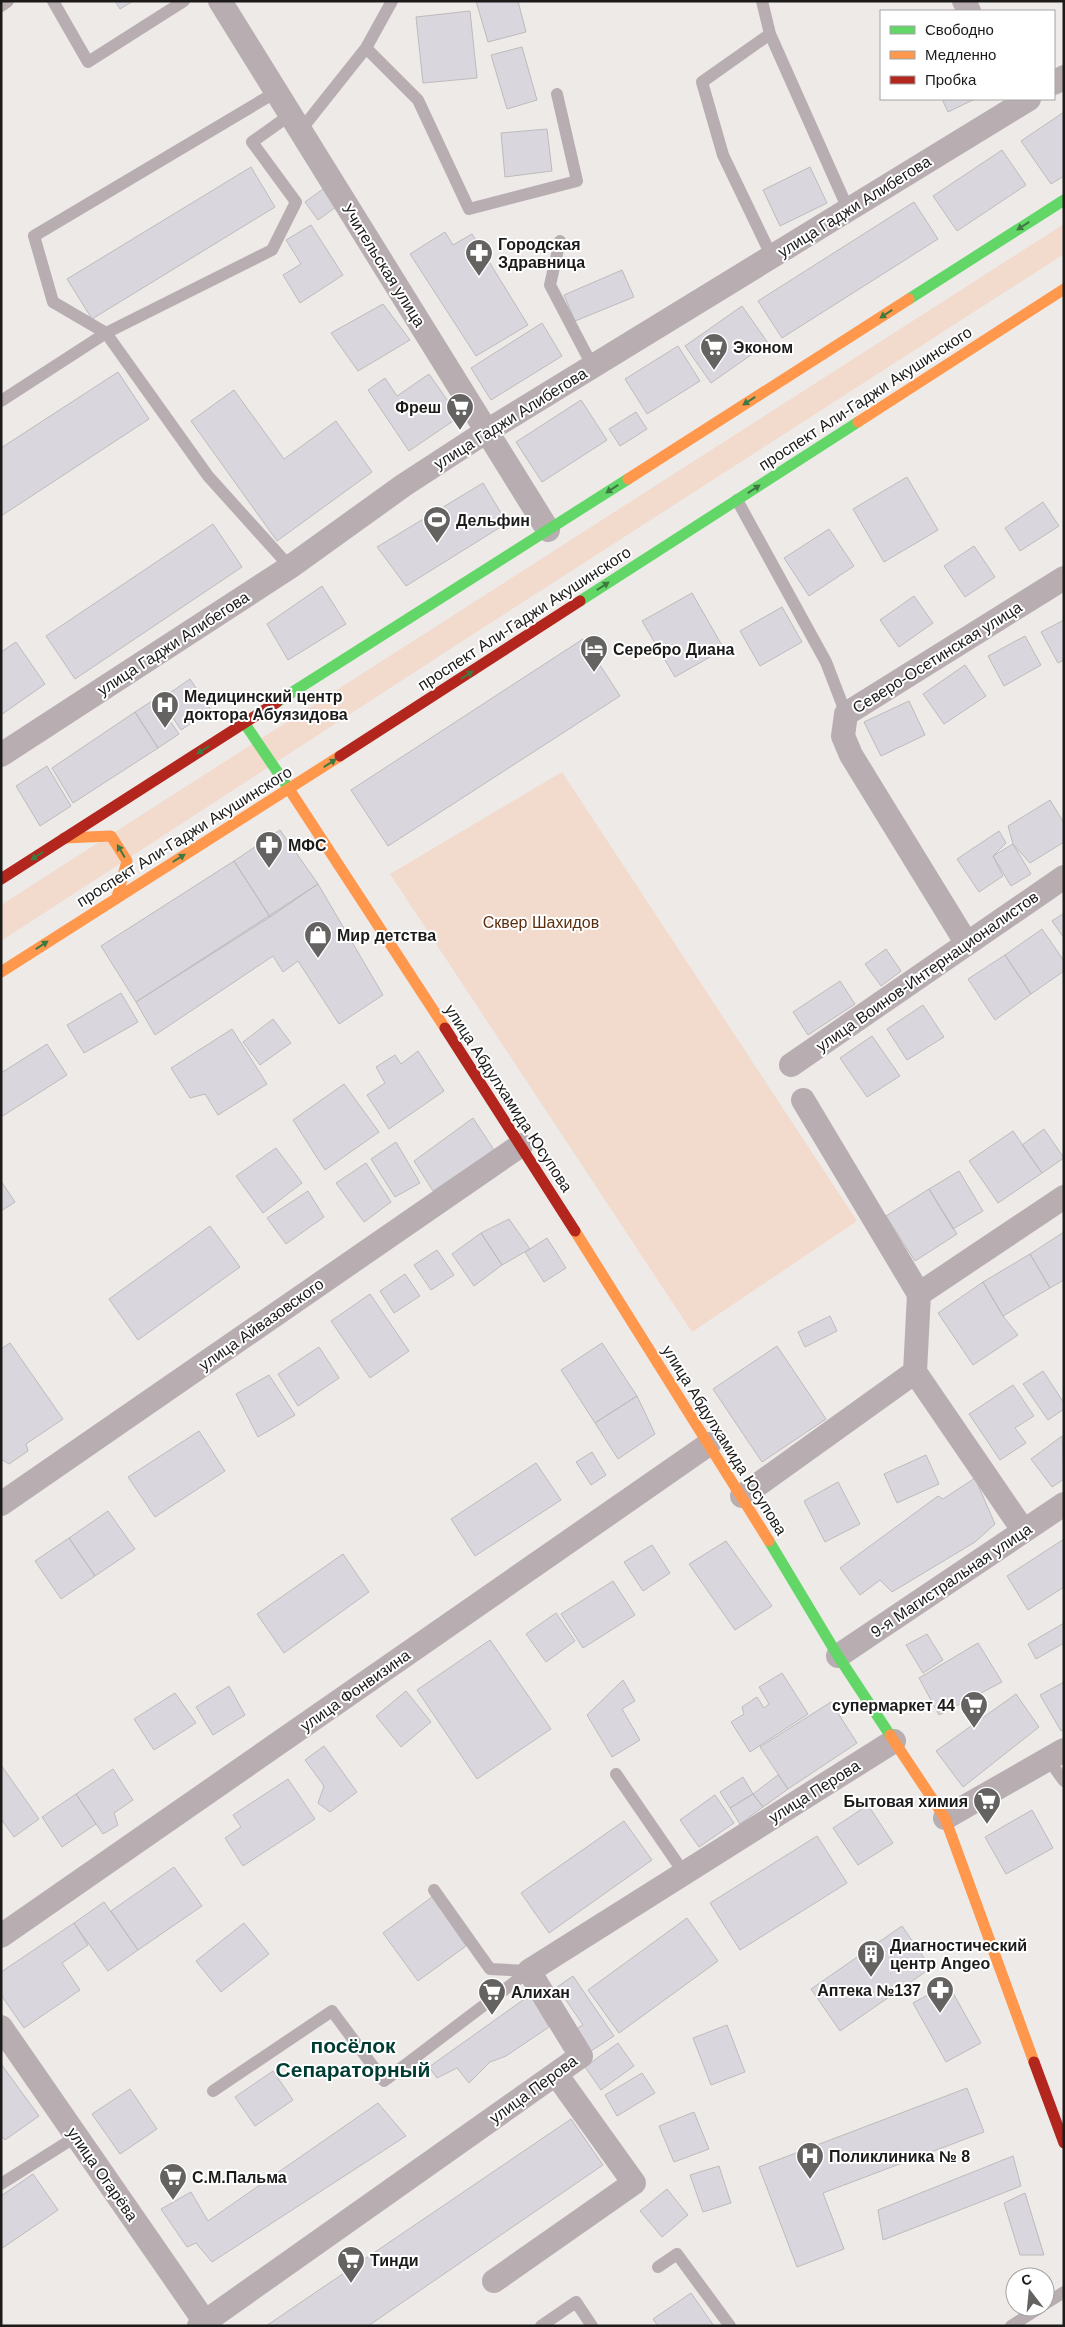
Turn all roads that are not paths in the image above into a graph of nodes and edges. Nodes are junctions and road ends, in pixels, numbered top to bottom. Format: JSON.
{"nodes":[{"id":1,"x":8,"y":1,"type":"edge"},
{"id":2,"x":53,"y":1,"type":"edge"},
{"id":3,"x":184,"y":1,"type":"edge"},
{"id":4,"x":220,"y":1,"type":"edge"},
{"id":5,"x":392,"y":1,"type":"edge"},
{"id":6,"x":762,"y":1,"type":"edge"},
{"id":7,"x":1,"y":6,"type":"edge"},
{"id":8,"x":770,"y":34,"type":"junction"},
{"id":9,"x":366,"y":48,"type":"junction"},
{"id":10,"x":276,"y":92,"type":"junction"},
{"id":11,"x":558,"y":94,"type":"dead end"},
{"id":12,"x":1022,"y":101,"type":"edge"},
{"id":13,"x":295,"y":123,"type":"junction"},
{"id":14,"x":1064,"y":200,"type":"edge"},
{"id":15,"x":848,"y":209,"type":"junction"},
{"id":16,"x":560,"y":241,"type":"dead end"},
{"id":17,"x":772,"y":257,"type":"junction"},
{"id":18,"x":1064,"y":289,"type":"edge"},
{"id":19,"x":106,"y":333,"type":"junction"},
{"id":20,"x":593,"y":366,"type":"junction"},
{"id":21,"x":1,"y":401,"type":"edge"},
{"id":22,"x":487,"y":431,"type":"junction"},
{"id":23,"x":737,"y":500,"type":"junction"},
{"id":24,"x":548,"y":530,"type":"junction"},
{"id":25,"x":290,"y":567,"type":"junction"},
{"id":26,"x":1064,"y":578,"type":"edge"},
{"id":27,"x":846,"y":714,"type":"junction"},
{"id":28,"x":245,"y":724,"type":"junction"},
{"id":29,"x":1,"y":755,"type":"edge"},
{"id":30,"x":289,"y":789,"type":"junction"},
{"id":31,"x":63,"y":839,"type":"junction"},
{"id":32,"x":1064,"y":877,"type":"edge"},
{"id":33,"x":1,"y":878,"type":"edge"},
{"id":34,"x":118,"y":897,"type":"junction"},
{"id":35,"x":966,"y":944,"type":"junction"},
{"id":36,"x":1,"y":972,"type":"edge"},
{"id":37,"x":791,"y":1065,"type":"dead end"},
{"id":38,"x":803,"y":1100,"type":"dead end"},
{"id":39,"x":521,"y":1145,"type":"junction"},
{"id":40,"x":1064,"y":1197,"type":"edge"},
{"id":41,"x":920,"y":1294,"type":"junction"},
{"id":42,"x":915,"y":1372,"type":"junction"},
{"id":43,"x":708,"y":1444,"type":"junction"},
{"id":44,"x":742,"y":1496,"type":"junction"},
{"id":45,"x":1,"y":1504,"type":"edge"},
{"id":46,"x":1064,"y":1504,"type":"edge"},
{"id":47,"x":1023,"y":1530,"type":"junction"},
{"id":48,"x":838,"y":1656,"type":"junction"},
{"id":49,"x":894,"y":1740,"type":"junction"},
{"id":50,"x":1056,"y":1755,"type":"edge"},
{"id":51,"x":616,"y":1774,"type":"dead end"},
{"id":52,"x":1064,"y":1781,"type":"edge"},
{"id":53,"x":945,"y":1818,"type":"junction"},
{"id":54,"x":684,"y":1873,"type":"junction"},
{"id":55,"x":434,"y":1890,"type":"dead end"},
{"id":56,"x":1,"y":1936,"type":"edge"},
{"id":57,"x":529,"y":1971,"type":"junction"},
{"id":58,"x":1,"y":2027,"type":"edge"},
{"id":59,"x":556,"y":2074,"type":"junction"},
{"id":60,"x":213,"y":2091,"type":"dead end"},
{"id":61,"x":77,"y":2136,"type":"junction"},
{"id":62,"x":1064,"y":2143,"type":"edge"},
{"id":63,"x":1,"y":2184,"type":"edge"},
{"id":64,"x":658,"y":2267,"type":"dead end"},
{"id":65,"x":494,"y":2281,"type":"dead end"},
{"id":66,"x":1026,"y":2317,"type":"edge"},
{"id":67,"x":202,"y":2324,"type":"edge"},
{"id":68,"x":541,"y":2326,"type":"edge"},
{"id":69,"x":592,"y":2326,"type":"edge"},
{"id":70,"x":730,"y":2326,"type":"edge"},
{"id":71,"x":1012,"y":2326,"type":"edge"}],
"edges":[{"from":1,"to":7,"type":"lane"},
{"from":2,"to":3,"type":"lane"},
{"from":4,"to":10,"type":"street","name":"Учительская улица"},
{"from":5,"to":9,"type":"lane"},
{"from":6,"to":8,"type":"lane"},
{"from":8,"to":15,"type":"lane"},
{"from":8,"to":17,"type":"lane"},
{"from":9,"to":11,"type":"lane"},
{"from":9,"to":13,"type":"lane"},
{"from":10,"to":13,"type":"street","name":"Учительская улица"},
{"from":10,"to":19,"type":"lane"},
{"from":12,"to":15,"type":"street","name":"улица Гаджи Алибегова"},
{"from":13,"to":19,"type":"lane"},
{"from":13,"to":22,"type":"street","name":"Учительская улица"},
{"from":14,"to":24,"type":"main road","one_way":true},
{"from":15,"to":17,"type":"street","name":"улица Гаджи Алибегова"},
{"from":16,"to":20,"type":"lane"},
{"from":17,"to":20,"type":"street","name":"улица Гаджи Алибегова"},
{"from":23,"to":18,"type":"main road","name":"проспект Али-Гаджи Акушинского","one_way":true},
{"from":19,"to":21,"type":"lane"},
{"from":19,"to":25,"type":"lane"},
{"from":20,"to":22,"type":"street","name":"улица Гаджи Алибегова"},
{"from":22,"to":24,"type":"street","name":"Учительская улица"},
{"from":22,"to":25,"type":"street","name":"улица Гаджи Алибегова"},
{"from":23,"to":27,"type":"lane"},
{"from":30,"to":23,"type":"main road","name":"проспект Али-Гаджи Акушинского","one_way":true},
{"from":24,"to":28,"type":"main road"},
{"from":25,"to":29,"type":"street","name":"улица Гаджи Алибегова"},
{"from":26,"to":27,"type":"street","name":"Северо-Осетинская улица"},
{"from":27,"to":35,"type":"street","name":"Северо-Осетинская улица"},
{"from":28,"to":30,"type":"main road","name":"улица Абдулхамида Юсупова"},
{"from":28,"to":31,"type":"main road","one_way":true},
{"from":34,"to":30,"type":"main road","name":"проспект Али-Гаджи Акушинского","one_way":true},
{"from":30,"to":39,"type":"main road","name":"улица Абдулхамида Юсупова"},
{"from":31,"to":33,"type":"main road","one_way":true},
{"from":34,"to":31,"type":"main road","one_way":true},
{"from":32,"to":35,"type":"street","name":"улица Воинов-Интернационалистов"},
{"from":36,"to":34,"type":"main road","name":"проспект Али-Гаджи Акушинского","one_way":true},
{"from":35,"to":37,"type":"street","name":"улица Воинов-Интернационалистов"},
{"from":38,"to":41,"type":"street"},
{"from":39,"to":43,"type":"main road","name":"улица Абдулхамида Юсупова"},
{"from":39,"to":45,"type":"street","name":"улица Айвазовского"},
{"from":40,"to":41,"type":"street"},
{"from":41,"to":42,"type":"street"},
{"from":42,"to":44,"type":"street"},
{"from":42,"to":47,"type":"street"},
{"from":43,"to":44,"type":"main road","name":"улица Абдулхамида Юсупова"},
{"from":43,"to":56,"type":"street","name":"улица Фонвизина"},
{"from":44,"to":48,"type":"main road","name":"улица Абдулхамида Юсупова"},
{"from":46,"to":47,"type":"street","name":"9-я Магистральная улица"},
{"from":47,"to":48,"type":"street","name":"9-я Магистральная улица"},
{"from":48,"to":49,"type":"main road","name":"улица Абдулхамида Юсупова"},
{"from":49,"to":53,"type":"main road","name":"улица Абдулхамида Юсупова"},
{"from":49,"to":54,"type":"street","name":"улица Перова"},
{"from":50,"to":52,"type":"lane"},
{"from":50,"to":53,"type":"street"},
{"from":51,"to":54,"type":"lane"},
{"from":53,"to":62,"type":"main road","name":"улица Абдулхамида Юсупова"},
{"from":54,"to":57,"type":"street","name":"улица Перова"},
{"from":55,"to":57,"type":"lane"},
{"from":57,"to":59,"type":"street","name":"улица Перова"},
{"from":57,"to":60,"type":"lane"},
{"from":58,"to":61,"type":"street","name":"улица Огарёва"},
{"from":59,"to":65,"type":"street"},
{"from":59,"to":67,"type":"street","name":"улица Перова"},
{"from":61,"to":63,"type":"lane"},
{"from":61,"to":67,"type":"street","name":"улица Огарёва"},
{"from":64,"to":70,"type":"lane"},
{"from":66,"to":71,"type":"lane"},
{"from":68,"to":69,"type":"lane"}]}
